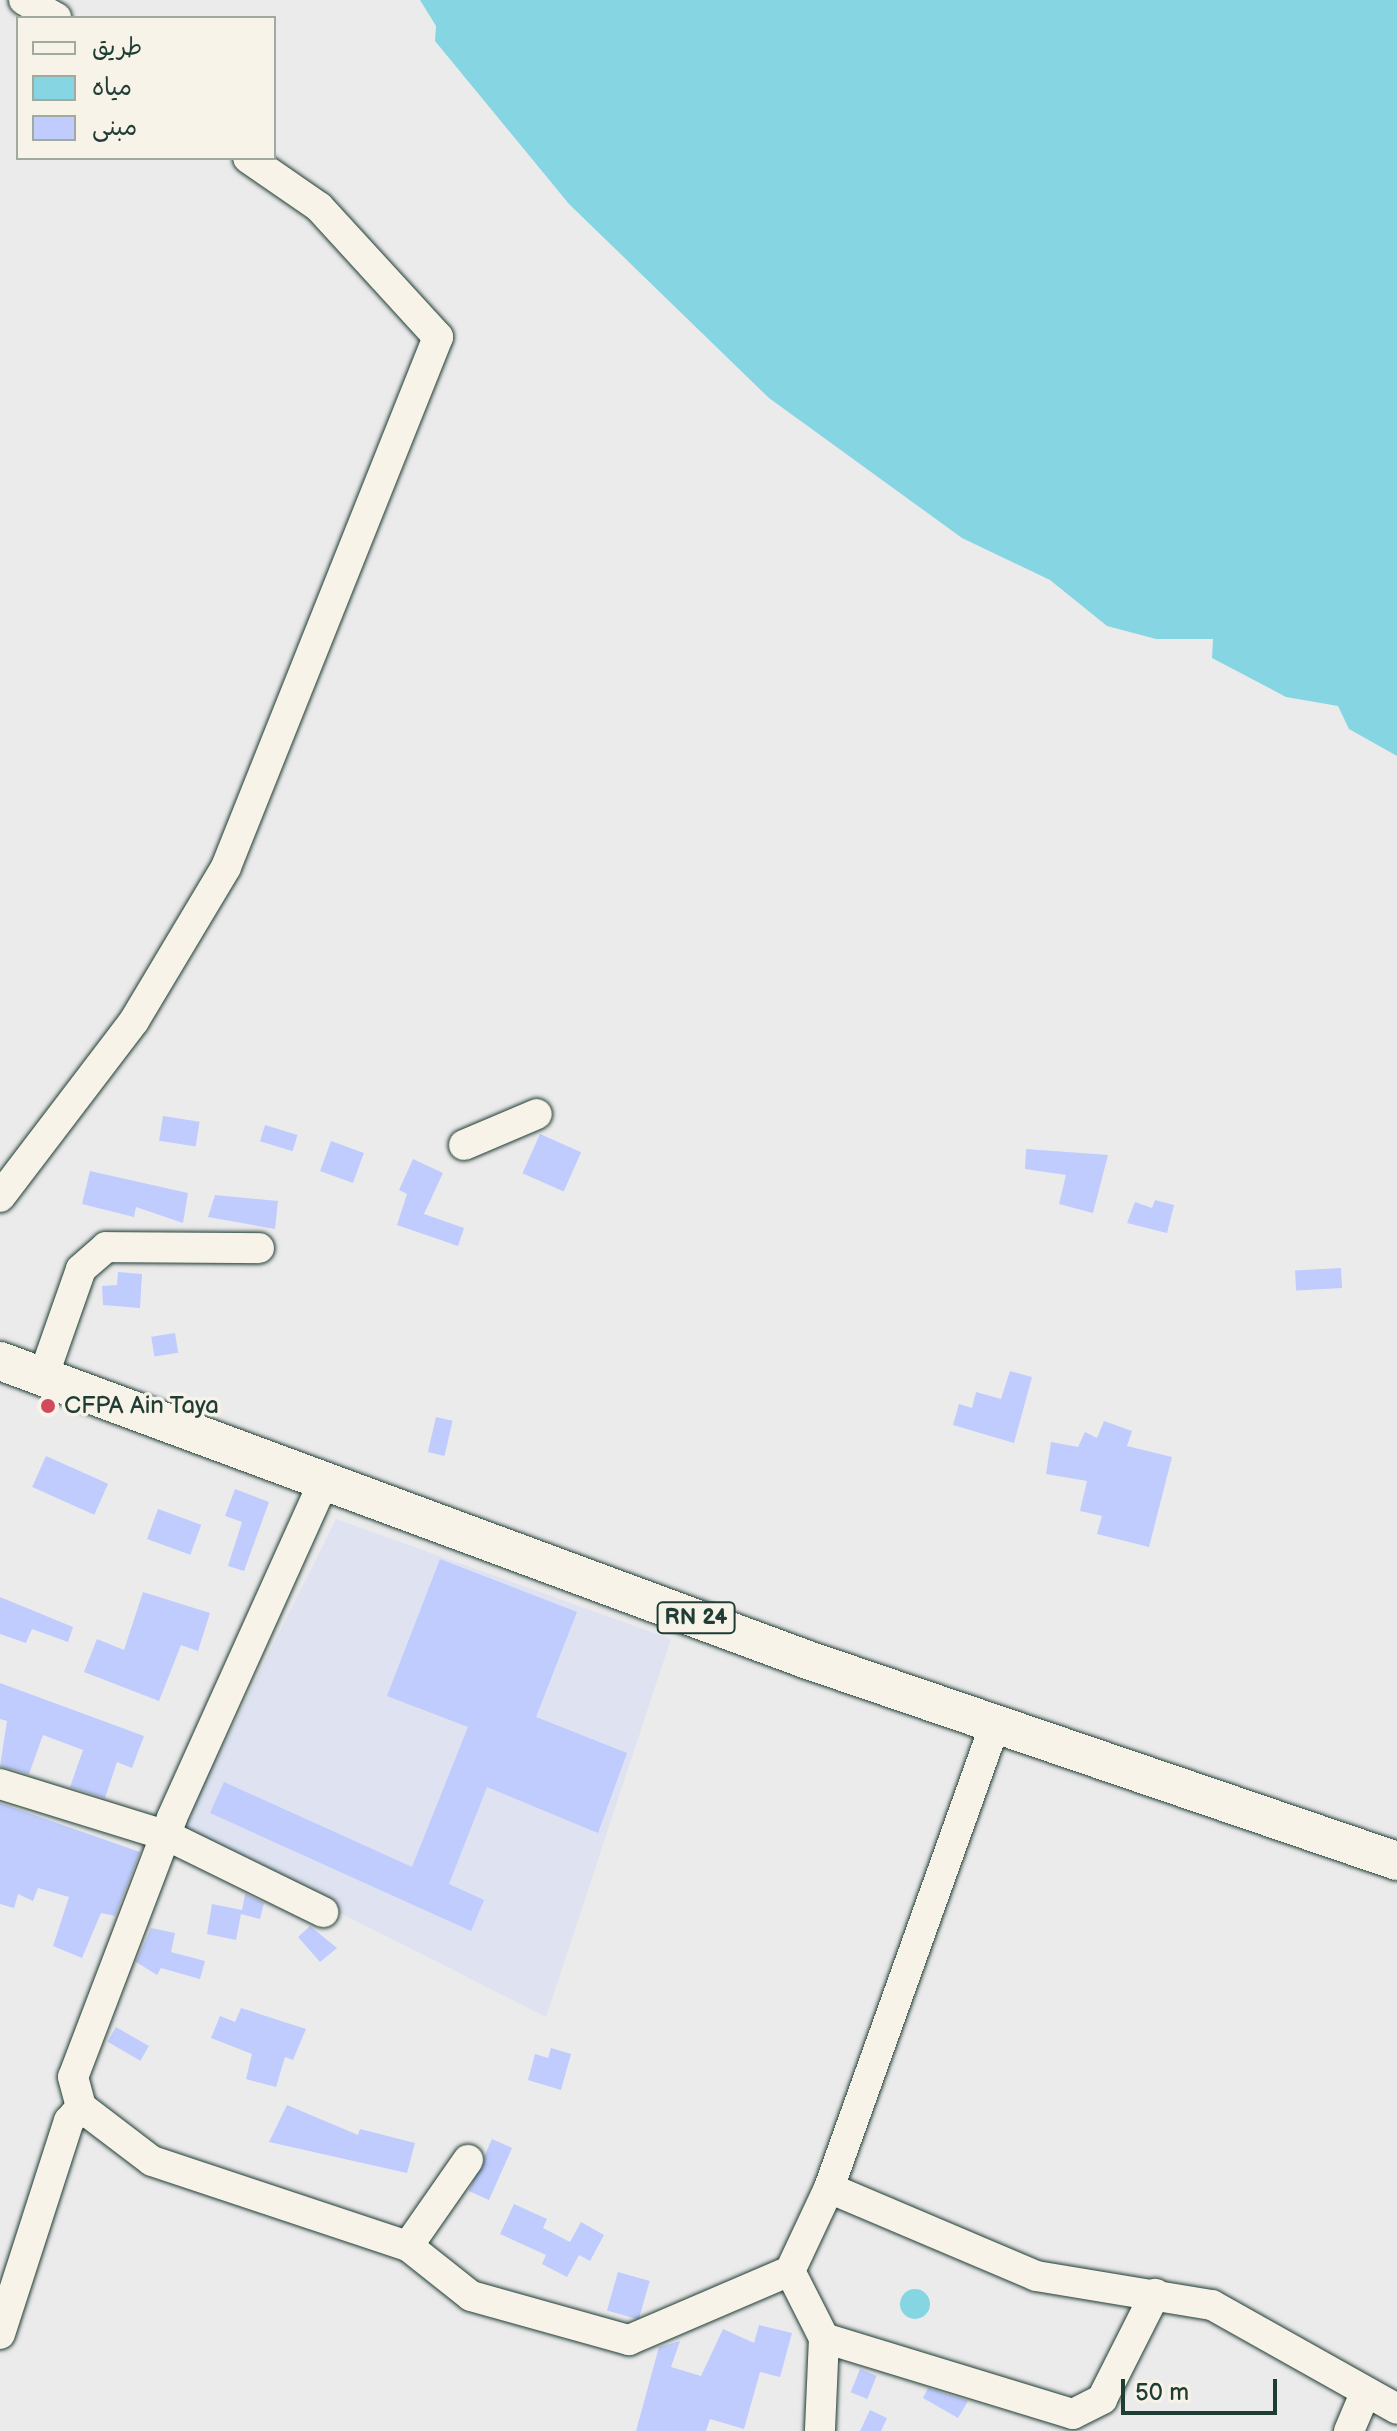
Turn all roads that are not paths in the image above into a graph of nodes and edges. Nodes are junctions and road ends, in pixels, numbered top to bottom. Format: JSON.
{"nodes":[{"id":1,"x":24,"y":0,"type":"edge"},
{"id":2,"x":52,"y":16,"type":"edge"},
{"id":3,"x":251,"y":160,"type":"edge"},
{"id":4,"x":537,"y":1114,"type":"dead end"},
{"id":5,"x":464,"y":1145,"type":"dead end"},
{"id":6,"x":0,"y":1197,"type":"edge"},
{"id":7,"x":259,"y":1248,"type":"dead end"},
{"id":8,"x":0,"y":1361,"type":"edge"},
{"id":9,"x":43,"y":1377,"type":"junction"},
{"id":10,"x":324,"y":1481,"type":"junction"},
{"id":11,"x":995,"y":1724,"type":"junction"},
{"id":12,"x":0,"y":1784,"type":"edge"},
{"id":13,"x":168,"y":1836,"type":"junction"},
{"id":14,"x":1397,"y":1861,"type":"edge"},
{"id":15,"x":323,"y":1912,"type":"dead end"},
{"id":16,"x":81,"y":2107,"type":"junction"},
{"id":17,"x":468,"y":2160,"type":"dead end"},
{"id":18,"x":829,"y":2188,"type":"junction"},
{"id":19,"x":408,"y":2246,"type":"junction"},
{"id":20,"x":790,"y":2271,"type":"junction"},
{"id":21,"x":1155,"y":2294,"type":"junction"},
{"id":22,"x":0,"y":2334,"type":"edge"},
{"id":23,"x":824,"y":2338,"type":"junction"},
{"id":24,"x":1364,"y":2396,"type":"junction"},
{"id":25,"x":1397,"y":2409,"type":"edge"},
{"id":26,"x":820,"y":2431,"type":"edge"},
{"id":27,"x":1349,"y":2431,"type":"edge"}],
"edges":[{"from":1,"to":2,"type":"street"},
{"from":3,"to":6,"type":"street"},
{"from":4,"to":5,"type":"street"},
{"from":7,"to":9,"type":"street"},
{"from":8,"to":9,"type":"main road","number":"RN 24"},
{"from":9,"to":10,"type":"main road","number":"RN 24"},
{"from":10,"to":11,"type":"main road","number":"RN 24"},
{"from":10,"to":13,"type":"street"},
{"from":11,"to":14,"type":"main road","number":"RN 24"},
{"from":11,"to":18,"type":"street"},
{"from":12,"to":13,"type":"street"},
{"from":13,"to":15,"type":"street"},
{"from":13,"to":16,"type":"street"},
{"from":16,"to":19,"type":"street"},
{"from":16,"to":22,"type":"street"},
{"from":17,"to":19,"type":"street"},
{"from":18,"to":20,"type":"street"},
{"from":18,"to":21,"type":"street"},
{"from":19,"to":20,"type":"street"},
{"from":20,"to":23,"type":"street"},
{"from":21,"to":23,"type":"street"},
{"from":21,"to":24,"type":"street"},
{"from":23,"to":26,"type":"street"},
{"from":24,"to":25,"type":"street"},
{"from":24,"to":27,"type":"street"}]}
